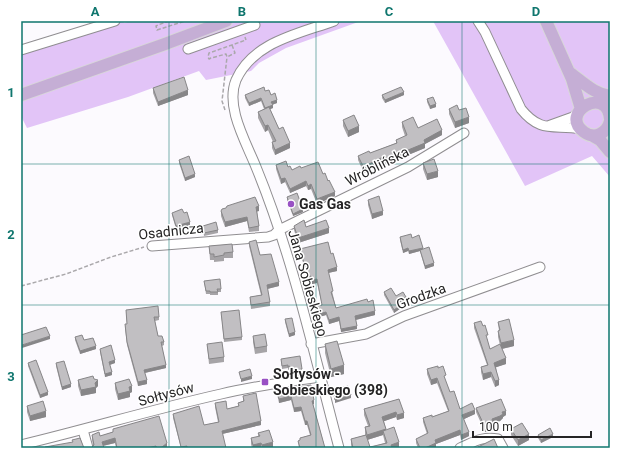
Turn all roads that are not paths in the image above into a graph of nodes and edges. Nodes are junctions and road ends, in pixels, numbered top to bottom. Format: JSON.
{"nodes":[{"id":1,"x":115,"y":21,"type":"edge"},
{"id":2,"x":226,"y":21,"type":"edge"},
{"id":3,"x":334,"y":21,"type":"edge"},
{"id":4,"x":478,"y":21,"type":"edge"},
{"id":5,"x":546,"y":21,"type":"edge"},
{"id":6,"x":255,"y":25,"type":"dead end"},
{"id":7,"x":188,"y":49,"type":"dead end"},
{"id":8,"x":21,"y":50,"type":"edge"},
{"id":9,"x":571,"y":75,"type":"junction"},
{"id":10,"x":21,"y":95,"type":"edge"},
{"id":11,"x":604,"y":103,"type":"edge"},
{"id":12,"x":580,"y":111,"type":"junction"},
{"id":13,"x":609,"y":123,"type":"edge"},
{"id":14,"x":547,"y":126,"type":"junction"},
{"id":15,"x":581,"y":130,"type":"junction"},
{"id":16,"x":464,"y":133,"type":"dead end"},
{"id":17,"x":593,"y":136,"type":"junction"},
{"id":18,"x":610,"y":142,"type":"edge"},
{"id":19,"x":610,"y":152,"type":"edge"},
{"id":20,"x":279,"y":230,"type":"junction"},
{"id":21,"x":152,"y":246,"type":"road end"},
{"id":22,"x":540,"y":268,"type":"dead end"},
{"id":23,"x":311,"y":344,"type":"junction"},
{"id":24,"x":320,"y":377,"type":"junction"},
{"id":25,"x":83,"y":430,"type":"junction"},
{"id":26,"x":21,"y":445,"type":"edge"},
{"id":27,"x":88,"y":448,"type":"edge"},
{"id":28,"x":339,"y":448,"type":"edge"},
{"id":29,"x":460,"y":448,"type":"edge"},
{"id":30,"x":503,"y":448,"type":"edge"}],
"edges":[{"from":1,"to":8,"type":"street"},
{"from":2,"to":10,"type":"main road"},
{"from":3,"to":20,"type":"street","name":"Jana Sobieskiego"},
{"from":4,"to":14,"type":"street"},
{"from":5,"to":9,"type":"main road"},
{"from":6,"to":7,"type":"street"},
{"from":9,"to":11,"type":"main road"},
{"from":9,"to":11,"type":"main road"},
{"from":9,"to":12,"type":"main road"},
{"from":11,"to":12,"type":"main road"},
{"from":11,"to":13,"type":"main road"},
{"from":12,"to":14,"type":"street"},
{"from":12,"to":15,"type":"main road"},
{"from":13,"to":17,"type":"main road"},
{"from":13,"to":18,"type":"main road"},
{"from":14,"to":15,"type":"street"},
{"from":15,"to":17,"type":"main road"},
{"from":16,"to":20,"type":"street","name":"Wróblińska"},
{"from":17,"to":19,"type":"main road"},
{"from":20,"to":21,"type":"street","name":"Osadnicza"},
{"from":20,"to":23,"type":"street","name":"Jana Sobieskiego"},
{"from":22,"to":23,"type":"street","name":"Grodzka"},
{"from":23,"to":24,"type":"street","name":"Jana Sobieskiego"},
{"from":24,"to":25,"type":"street","name":"Sołtysów"},
{"from":24,"to":28,"type":"street","name":"Jana Sobieskiego"},
{"from":25,"to":26,"type":"street","name":"Sołtysów"},
{"from":25,"to":27,"type":"street"},
{"from":29,"to":30,"type":"street"}]}
